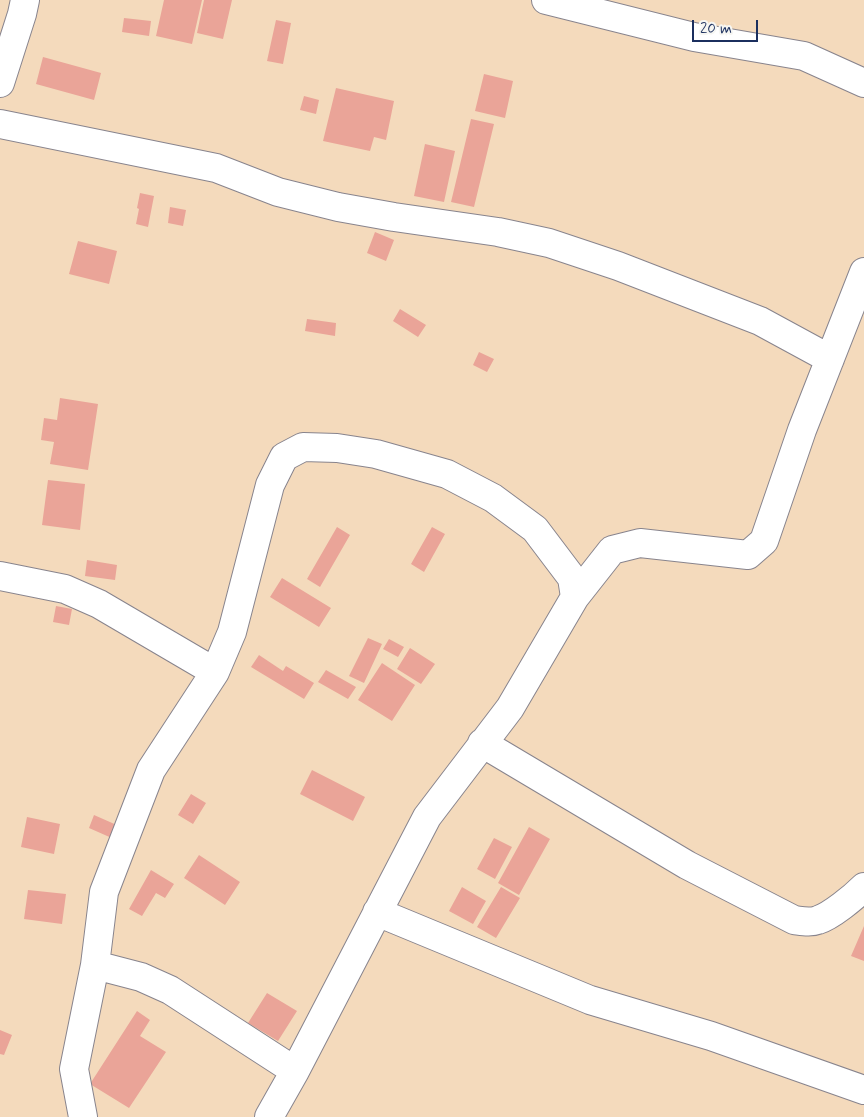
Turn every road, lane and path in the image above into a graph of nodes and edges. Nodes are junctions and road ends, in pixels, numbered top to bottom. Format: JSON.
{"nodes":[{"id":1,"x":25,"y":0,"type":"edge"},
{"id":2,"x":546,"y":0,"type":"edge"},
{"id":3,"x":0,"y":83,"type":"edge"},
{"id":4,"x":864,"y":83,"type":"edge"},
{"id":5,"x":0,"y":124,"type":"edge"},
{"id":6,"x":864,"y":272,"type":"edge"},
{"id":7,"x":830,"y":359,"type":"junction"},
{"id":8,"x":0,"y":576,"type":"edge"},
{"id":9,"x":575,"y":597,"type":"junction"},
{"id":10,"x":215,"y":672,"type":"junction"},
{"id":11,"x":482,"y":743,"type":"junction"},
{"id":12,"x":864,"y":887,"type":"edge"},
{"id":13,"x":377,"y":912,"type":"junction"},
{"id":14,"x":95,"y":965,"type":"junction"},
{"id":15,"x":295,"y":1071,"type":"junction"},
{"id":16,"x":864,"y":1090,"type":"edge"},
{"id":17,"x":83,"y":1117,"type":"edge"},
{"id":18,"x":269,"y":1117,"type":"edge"}],
"edges":[{"from":1,"to":3,"type":"street"},
{"from":2,"to":4,"type":"street"},
{"from":5,"to":7,"type":"street"},
{"from":6,"to":7,"type":"street"},
{"from":7,"to":9,"type":"street"},
{"from":8,"to":10,"type":"street"},
{"from":9,"to":10,"type":"street"},
{"from":9,"to":11,"type":"street"},
{"from":10,"to":14,"type":"street"},
{"from":11,"to":12,"type":"street"},
{"from":11,"to":13,"type":"street"},
{"from":13,"to":15,"type":"street"},
{"from":13,"to":16,"type":"street"},
{"from":14,"to":15,"type":"street"},
{"from":14,"to":17,"type":"street"},
{"from":15,"to":18,"type":"street"}]}
